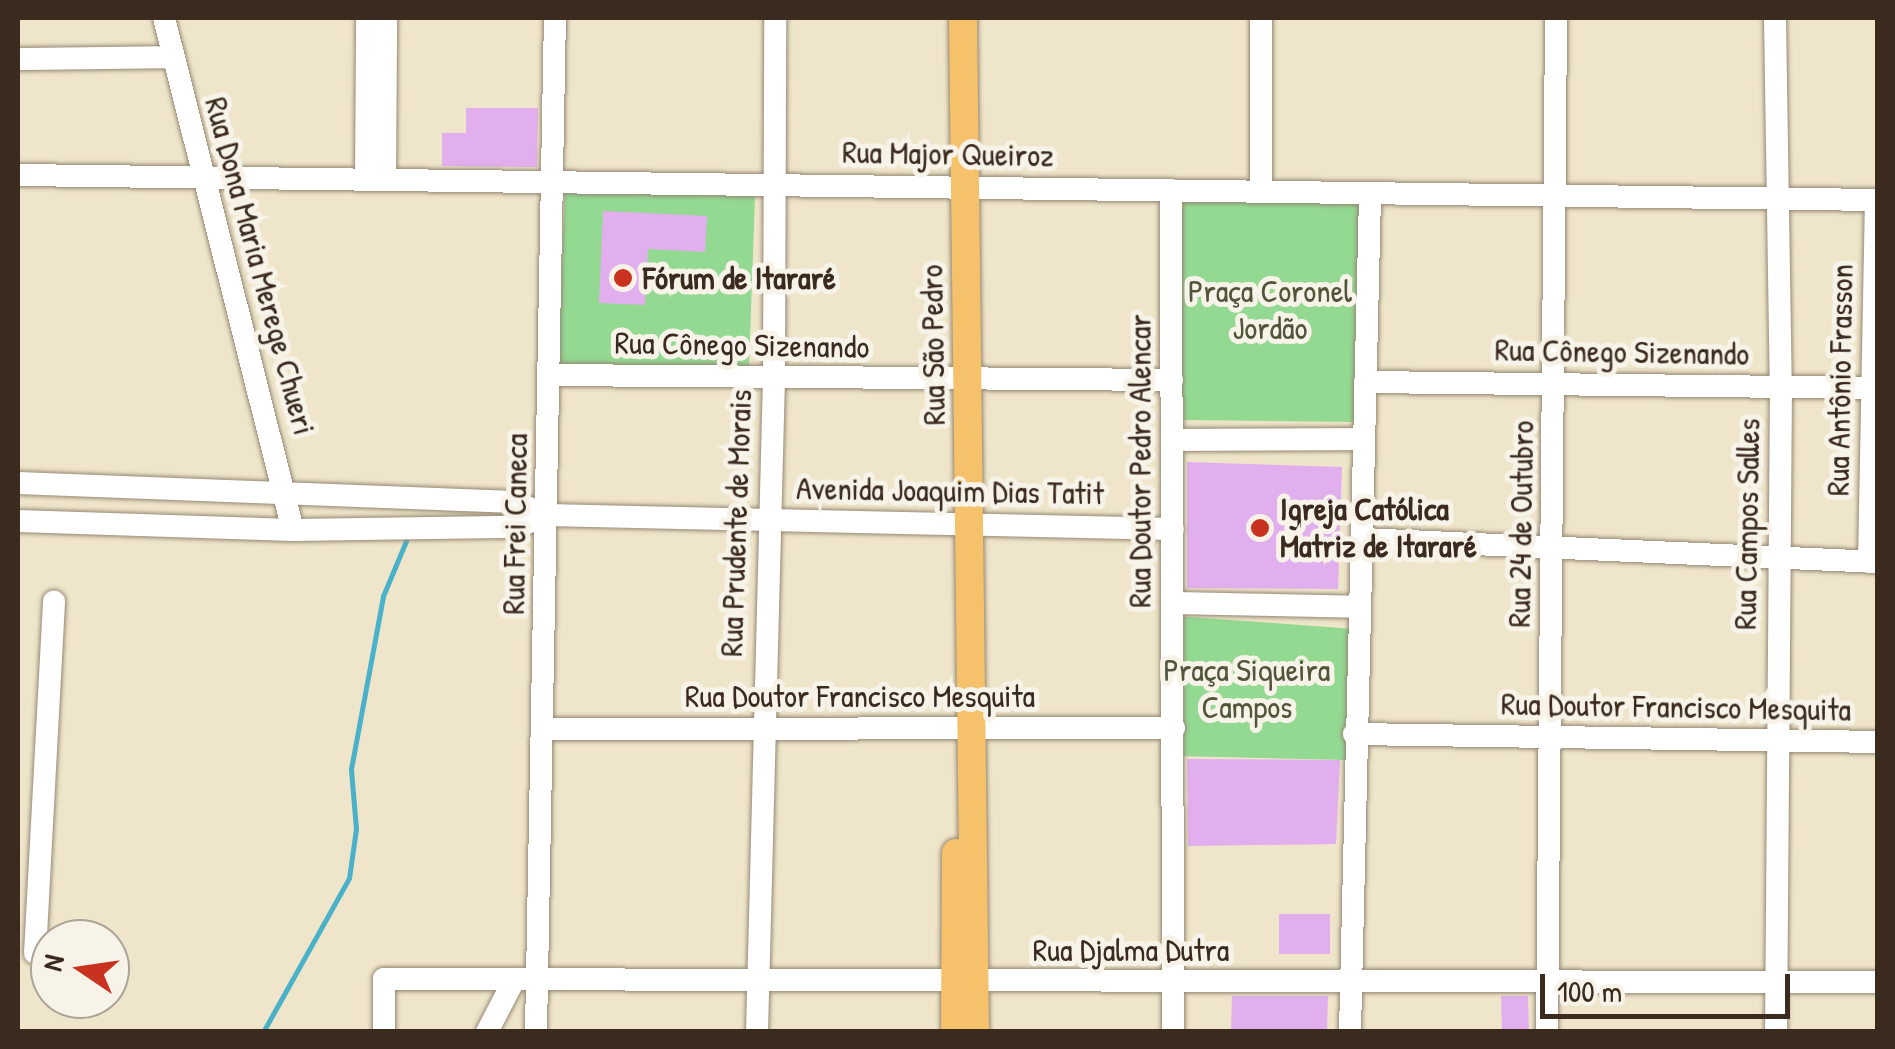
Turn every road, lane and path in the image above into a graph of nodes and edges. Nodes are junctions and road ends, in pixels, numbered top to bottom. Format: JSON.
{"nodes":[{"id":1,"x":164,"y":18,"type":"edge"},
{"id":2,"x":367,"y":18,"type":"edge"},
{"id":3,"x":386,"y":18,"type":"edge"},
{"id":4,"x":555,"y":18,"type":"edge"},
{"id":5,"x":775,"y":18,"type":"edge"},
{"id":6,"x":964,"y":18,"type":"edge"},
{"id":7,"x":1261,"y":18,"type":"edge"},
{"id":8,"x":1556,"y":18,"type":"edge"},
{"id":9,"x":1775,"y":18,"type":"edge"},
{"id":10,"x":172,"y":58,"type":"junction"},
{"id":11,"x":18,"y":59,"type":"edge"},
{"id":12,"x":18,"y":174,"type":"edge"},
{"id":13,"x":207,"y":177,"type":"junction"},
{"id":14,"x":376,"y":179,"type":"junction"},
{"id":15,"x":553,"y":182,"type":"junction"},
{"id":16,"x":773,"y":182,"type":"junction"},
{"id":17,"x":964,"y":188,"type":"junction"},
{"id":18,"x":1171,"y":190,"type":"junction"},
{"id":19,"x":1261,"y":192,"type":"junction"},
{"id":20,"x":1370,"y":193,"type":"junction"},
{"id":21,"x":1554,"y":196,"type":"junction"},
{"id":22,"x":1781,"y":199,"type":"junction"},
{"id":23,"x":1877,"y":200,"type":"edge"},
{"id":24,"x":550,"y":375,"type":"junction"},
{"id":25,"x":774,"y":378,"type":"junction"},
{"id":26,"x":968,"y":379,"type":"junction"},
{"id":27,"x":1172,"y":380,"type":"junction"},
{"id":28,"x":1365,"y":382,"type":"junction"},
{"id":29,"x":1555,"y":384,"type":"junction"},
{"id":30,"x":1781,"y":387,"type":"junction"},
{"id":31,"x":1875,"y":388,"type":"edge"},
{"id":32,"x":1364,"y":439,"type":"junction"},
{"id":33,"x":1173,"y":440,"type":"junction"},
{"id":34,"x":18,"y":483,"type":"edge"},
{"id":35,"x":285,"y":492,"type":"junction"},
{"id":36,"x":546,"y":516,"type":"junction"},
{"id":37,"x":771,"y":520,"type":"junction"},
{"id":38,"x":18,"y":522,"type":"edge"},
{"id":39,"x":970,"y":522,"type":"junction"},
{"id":40,"x":1173,"y":529,"type":"junction"},
{"id":41,"x":293,"y":530,"type":"junction"},
{"id":42,"x":1362,"y":539,"type":"junction"},
{"id":43,"x":1555,"y":548,"type":"junction"},
{"id":44,"x":1778,"y":558,"type":"junction"},
{"id":45,"x":1873,"y":562,"type":"edge"},
{"id":46,"x":54,"y":602,"type":"dead end"},
{"id":47,"x":1174,"y":604,"type":"junction"},
{"id":48,"x":1360,"y":607,"type":"junction"},
{"id":49,"x":761,"y":728,"type":"junction"},
{"id":50,"x":1174,"y":728,"type":"junction"},
{"id":51,"x":545,"y":729,"type":"junction"},
{"id":52,"x":966,"y":730,"type":"junction"},
{"id":53,"x":1354,"y":734,"type":"junction"},
{"id":54,"x":1548,"y":738,"type":"junction"},
{"id":55,"x":1878,"y":742,"type":"edge"},
{"id":56,"x":1776,"y":743,"type":"junction"},
{"id":57,"x":18,"y":817,"type":"edge"},
{"id":58,"x":42,"y":820,"type":"junction"},
{"id":59,"x":37,"y":919,"type":"edge"},
{"id":60,"x":759,"y":976,"type":"junction"},
{"id":61,"x":525,"y":980,"type":"junction"},
{"id":62,"x":965,"y":981,"type":"junction"},
{"id":63,"x":1172,"y":982,"type":"junction"},
{"id":64,"x":1878,"y":982,"type":"edge"},
{"id":65,"x":1351,"y":983,"type":"junction"},
{"id":66,"x":1547,"y":984,"type":"junction"},
{"id":67,"x":1776,"y":984,"type":"junction"},
{"id":68,"x":384,"y":1032,"type":"edge"},
{"id":69,"x":486,"y":1032,"type":"edge"},
{"id":70,"x":536,"y":1032,"type":"edge"},
{"id":71,"x":757,"y":1032,"type":"edge"},
{"id":72,"x":956,"y":1032,"type":"edge"},
{"id":73,"x":975,"y":1032,"type":"edge"},
{"id":74,"x":1173,"y":1032,"type":"edge"},
{"id":75,"x":1350,"y":1032,"type":"edge"},
{"id":76,"x":1547,"y":1032,"type":"edge"},
{"id":77,"x":1776,"y":1032,"type":"edge"}],
"edges":[{"from":1,"to":10,"type":"street","name":"Rua Dona Maria Merege Chueri"},
{"from":2,"to":14,"type":"street"},
{"from":3,"to":14,"type":"street"},
{"from":4,"to":15,"type":"street","name":"Rua Frei Caneca"},
{"from":5,"to":16,"type":"street","name":"Rua Prudente de Morais"},
{"from":6,"to":17,"type":"main road","name":"Rua São Pedro"},
{"from":7,"to":19,"type":"street"},
{"from":8,"to":21,"type":"street","name":"Rua 24 de Outubro"},
{"from":9,"to":22,"type":"street","name":"Rua Campos Salles"},
{"from":10,"to":11,"type":"street"},
{"from":10,"to":13,"type":"street","name":"Rua Dona Maria Merege Chueri"},
{"from":12,"to":13,"type":"street","name":"Rua Major Queiroz"},
{"from":13,"to":14,"type":"street","name":"Rua Major Queiroz"},
{"from":13,"to":35,"type":"street","name":"Rua Dona Maria Merege Chueri"},
{"from":14,"to":15,"type":"street","name":"Rua Major Queiroz"},
{"from":15,"to":16,"type":"street","name":"Rua Major Queiroz"},
{"from":15,"to":24,"type":"street","name":"Rua Frei Caneca"},
{"from":16,"to":17,"type":"street","name":"Rua Major Queiroz"},
{"from":16,"to":25,"type":"street","name":"Rua Prudente de Morais"},
{"from":17,"to":18,"type":"street","name":"Rua Major Queiroz"},
{"from":17,"to":26,"type":"main road","name":"Rua São Pedro"},
{"from":18,"to":19,"type":"street","name":"Rua Major Queiroz"},
{"from":18,"to":27,"type":"street","name":"Rua Doutor Pedro Alencar"},
{"from":19,"to":20,"type":"street","name":"Rua Major Queiroz"},
{"from":20,"to":21,"type":"street","name":"Rua Major Queiroz"},
{"from":20,"to":28,"type":"street"},
{"from":21,"to":22,"type":"street","name":"Rua Major Queiroz"},
{"from":21,"to":29,"type":"street","name":"Rua 24 de Outubro"},
{"from":22,"to":23,"type":"street","name":"Rua Major Queiroz"},
{"from":22,"to":30,"type":"street","name":"Rua Campos Salles"},
{"from":23,"to":31,"type":"street","name":"Rua Antônio Frasson"},
{"from":24,"to":25,"type":"street","name":"Rua Cônego Sizenando"},
{"from":24,"to":36,"type":"street","name":"Rua Frei Caneca"},
{"from":25,"to":26,"type":"street","name":"Rua Cônego Sizenando"},
{"from":25,"to":37,"type":"street","name":"Rua Prudente de Morais"},
{"from":26,"to":27,"type":"street","name":"Rua Cônego Sizenando"},
{"from":26,"to":39,"type":"main road","name":"Rua São Pedro"},
{"from":27,"to":33,"type":"street","name":"Rua Doutor Pedro Alencar"},
{"from":28,"to":29,"type":"street","name":"Rua Cônego Sizenando"},
{"from":28,"to":32,"type":"street"},
{"from":29,"to":30,"type":"street","name":"Rua Cônego Sizenando"},
{"from":29,"to":43,"type":"street","name":"Rua 24 de Outubro"},
{"from":30,"to":31,"type":"street","name":"Rua Cônego Sizenando"},
{"from":30,"to":44,"type":"street","name":"Rua Campos Salles"},
{"from":31,"to":45,"type":"street","name":"Rua Antônio Frasson"},
{"from":32,"to":33,"type":"street"},
{"from":32,"to":42,"type":"street"},
{"from":33,"to":40,"type":"street","name":"Rua Doutor Pedro Alencar"},
{"from":34,"to":35,"type":"street","name":"Avenida Joaquim Dias Tatit"},
{"from":35,"to":36,"type":"street","name":"Avenida Joaquim Dias Tatit"},
{"from":35,"to":41,"type":"street","name":"Rua Dona Maria Merege Chueri"},
{"from":36,"to":37,"type":"street","name":"Avenida Joaquim Dias Tatit"},
{"from":36,"to":41,"type":"street","name":"Avenida Joaquim Dias Tatit"},
{"from":36,"to":51,"type":"street","name":"Rua Frei Caneca"},
{"from":37,"to":39,"type":"street","name":"Avenida Joaquim Dias Tatit"},
{"from":37,"to":49,"type":"street","name":"Rua Prudente de Morais"},
{"from":38,"to":41,"type":"street","name":"Avenida Joaquim Dias Tatit"},
{"from":39,"to":40,"type":"street","name":"Avenida Joaquim Dias Tatit"},
{"from":39,"to":52,"type":"main road","name":"Rua São Pedro"},
{"from":40,"to":47,"type":"street","name":"Rua Doutor Pedro Alencar"},
{"from":42,"to":43,"type":"street"},
{"from":42,"to":48,"type":"street"},
{"from":43,"to":44,"type":"street"},
{"from":43,"to":54,"type":"street","name":"Rua 24 de Outubro"},
{"from":44,"to":45,"type":"street"},
{"from":44,"to":56,"type":"street","name":"Rua Campos Salles"},
{"from":46,"to":58,"type":"street"},
{"from":47,"to":48,"type":"street"},
{"from":47,"to":50,"type":"street","name":"Rua Doutor Pedro Alencar"},
{"from":48,"to":53,"type":"street"},
{"from":49,"to":51,"type":"street","name":"Rua Doutor Francisco Mesquita"},
{"from":49,"to":52,"type":"street","name":"Rua Doutor Francisco Mesquita"},
{"from":49,"to":60,"type":"street","name":"Rua Prudente de Morais"},
{"from":50,"to":52,"type":"street","name":"Rua Doutor Francisco Mesquita"},
{"from":50,"to":63,"type":"street","name":"Rua Doutor Pedro Alencar"},
{"from":51,"to":61,"type":"street","name":"Rua Frei Caneca"},
{"from":52,"to":62,"type":"main road","name":"Rua São Pedro"},
{"from":53,"to":54,"type":"street","name":"Rua Doutor Francisco Mesquita"},
{"from":53,"to":65,"type":"street"},
{"from":54,"to":56,"type":"street","name":"Rua Doutor Francisco Mesquita"},
{"from":54,"to":66,"type":"street","name":"Rua 24 de Outubro"},
{"from":55,"to":56,"type":"street","name":"Rua Doutor Francisco Mesquita"},
{"from":56,"to":67,"type":"street","name":"Rua Campos Salles"},
{"from":57,"to":58,"type":"street"},
{"from":58,"to":59,"type":"street"},
{"from":60,"to":61,"type":"street","name":"Rua Djalma Dutra"},
{"from":60,"to":62,"type":"street","name":"Rua Djalma Dutra"},
{"from":60,"to":71,"type":"street","name":"Rua Prudente de Morais"},
{"from":61,"to":68,"type":"street","name":"Rua Djalma Dutra"},
{"from":61,"to":69,"type":"street"},
{"from":61,"to":70,"type":"street","name":"Rua Frei Caneca"},
{"from":62,"to":63,"type":"street","name":"Rua Djalma Dutra"},
{"from":62,"to":72,"type":"main road","name":"Rua São Pedro"},
{"from":62,"to":73,"type":"main road","name":"Rua São Pedro"},
{"from":63,"to":65,"type":"street","name":"Rua Djalma Dutra"},
{"from":63,"to":74,"type":"street","name":"Rua Doutor Pedro Alencar"},
{"from":64,"to":67,"type":"street","name":"Rua Djalma Dutra"},
{"from":65,"to":66,"type":"street","name":"Rua Djalma Dutra"},
{"from":65,"to":75,"type":"street"},
{"from":66,"to":67,"type":"street","name":"Rua Djalma Dutra"},
{"from":66,"to":76,"type":"street","name":"Rua 24 de Outubro"},
{"from":67,"to":77,"type":"street","name":"Rua Campos Salles"}]}
